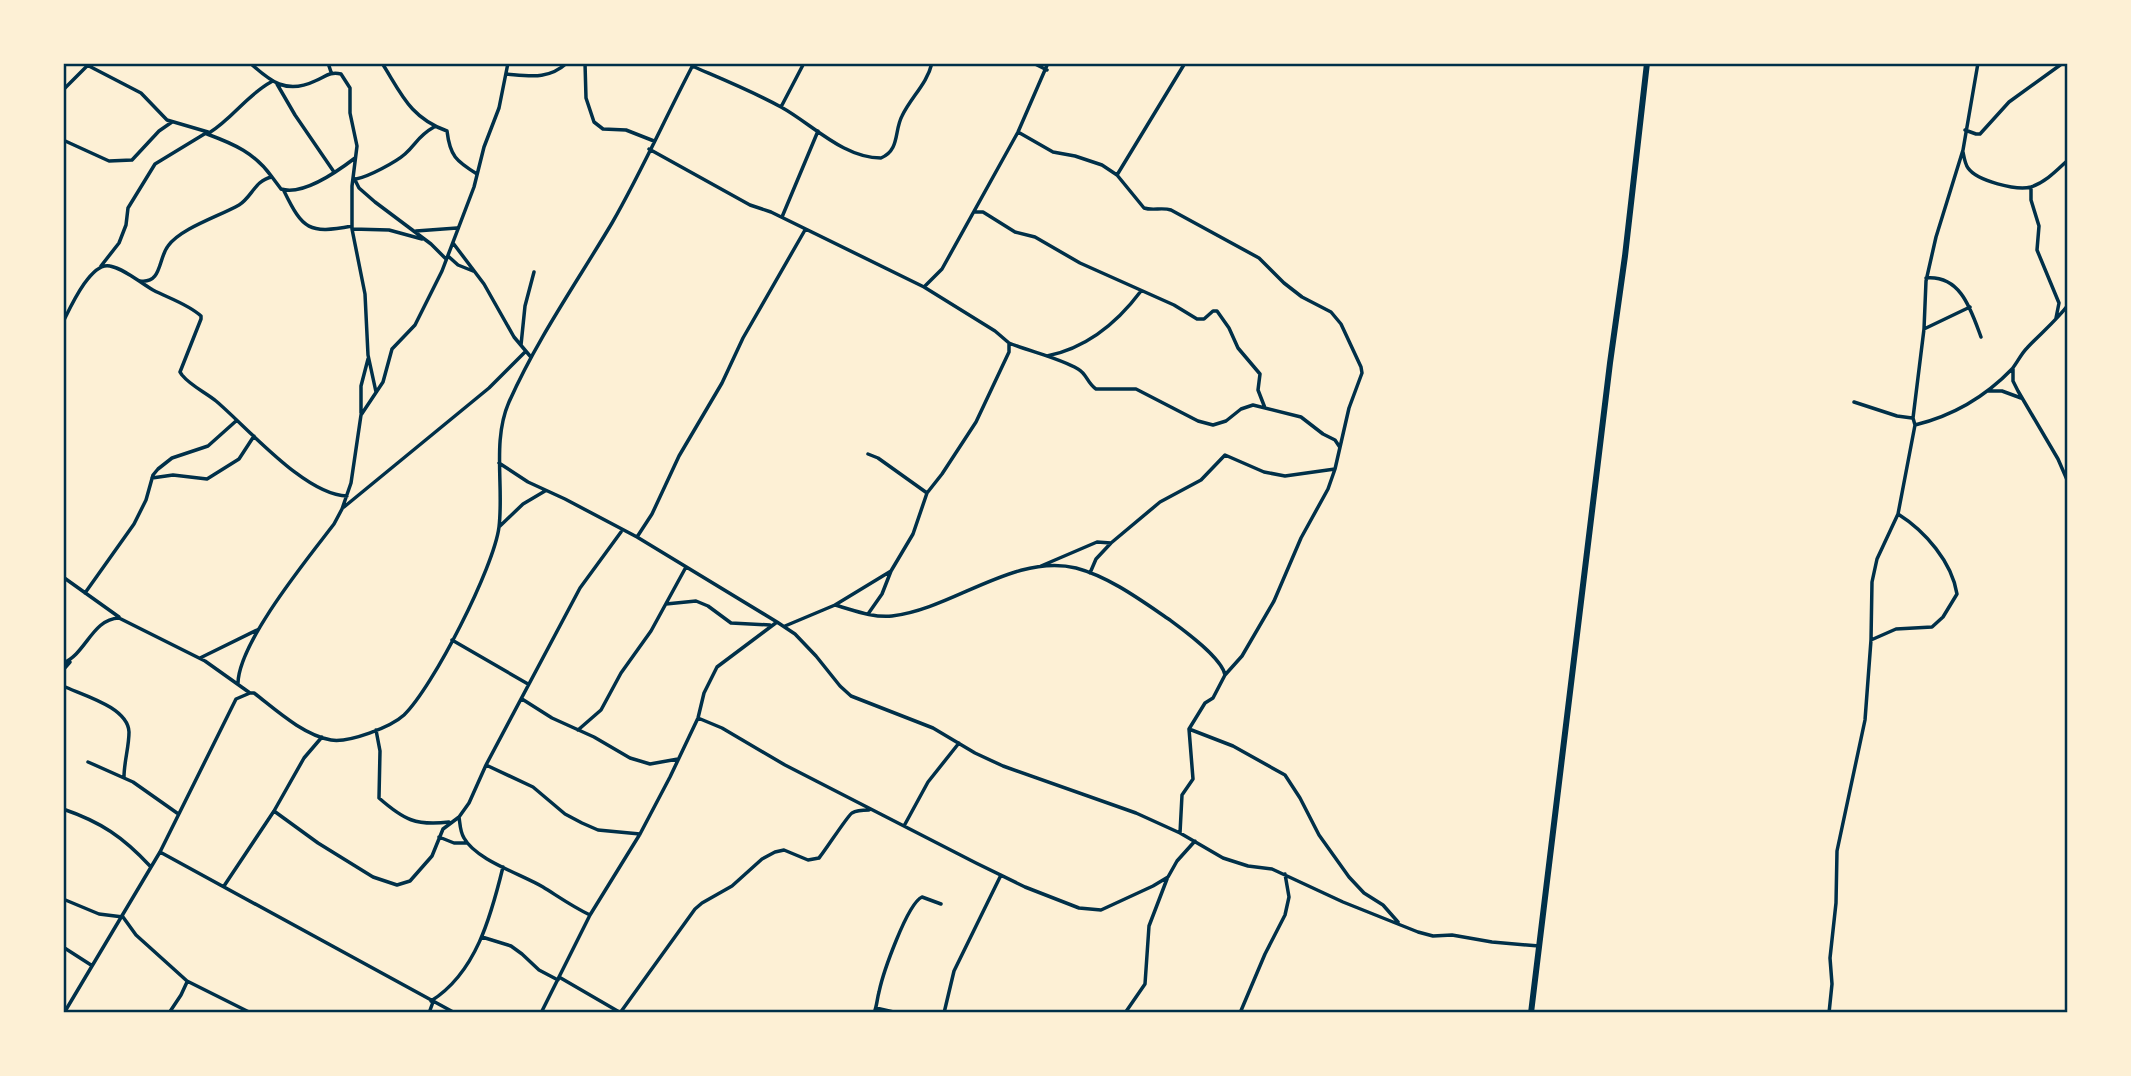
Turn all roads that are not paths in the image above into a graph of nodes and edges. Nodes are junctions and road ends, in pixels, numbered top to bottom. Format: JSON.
{"nodes":[{"id":1,"x":250,"y":63,"type":"edge"},
{"id":2,"x":328,"y":63,"type":"edge"},
{"id":3,"x":382,"y":63,"type":"edge"},
{"id":4,"x":508,"y":63,"type":"edge"},
{"id":5,"x":567,"y":63,"type":"edge"},
{"id":6,"x":585,"y":63,"type":"edge"},
{"id":7,"x":804,"y":63,"type":"edge"},
{"id":8,"x":932,"y":63,"type":"edge"},
{"id":9,"x":1033,"y":63,"type":"edge"},
{"id":10,"x":1048,"y":63,"type":"edge"},
{"id":11,"x":1185,"y":63,"type":"edge"},
{"id":12,"x":1647,"y":63,"type":"edge"},
{"id":13,"x":1978,"y":63,"type":"edge"},
{"id":14,"x":2063,"y":63,"type":"edge"},
{"id":15,"x":88,"y":64,"type":"edge"},
{"id":16,"x":693,"y":65,"type":"edge"},
{"id":17,"x":1047,"y":70,"type":"junction"},
{"id":18,"x":331,"y":72,"type":"junction"},
{"id":19,"x":506,"y":74,"type":"junction"},
{"id":20,"x":274,"y":83,"type":"junction"},
{"id":21,"x":63,"y":90,"type":"edge"},
{"id":22,"x":781,"y":107,"type":"junction"},
{"id":23,"x":172,"y":122,"type":"junction"},
{"id":24,"x":433,"y":127,"type":"junction"},
{"id":25,"x":1965,"y":130,"type":"junction"},
{"id":26,"x":818,"y":131,"type":"junction"},
{"id":27,"x":1018,"y":132,"type":"junction"},
{"id":28,"x":208,"y":133,"type":"junction"},
{"id":29,"x":63,"y":140,"type":"edge"},
{"id":30,"x":654,"y":141,"type":"junction"},
{"id":31,"x":649,"y":149,"type":"junction"},
{"id":32,"x":1962,"y":150,"type":"junction"},
{"id":33,"x":356,"y":157,"type":"junction"},
{"id":34,"x":2068,"y":160,"type":"edge"},
{"id":35,"x":334,"y":172,"type":"junction"},
{"id":36,"x":477,"y":174,"type":"junction"},
{"id":37,"x":1117,"y":174,"type":"junction"},
{"id":38,"x":272,"y":177,"type":"junction"},
{"id":39,"x":354,"y":178,"type":"junction"},
{"id":40,"x":2031,"y":187,"type":"junction"},
{"id":41,"x":284,"y":191,"type":"junction"},
{"id":42,"x":974,"y":212,"type":"junction"},
{"id":43,"x":782,"y":218,"type":"junction"},
{"id":44,"x":352,"y":227,"type":"junction"},
{"id":45,"x":457,"y":228,"type":"junction"},
{"id":46,"x":805,"y":230,"type":"junction"},
{"id":47,"x":414,"y":231,"type":"junction"},
{"id":48,"x":427,"y":241,"type":"junction"},
{"id":49,"x":452,"y":242,"type":"junction"},
{"id":50,"x":447,"y":257,"type":"junction"},
{"id":51,"x":99,"y":267,"type":"junction"},
{"id":52,"x":475,"y":271,"type":"junction"},
{"id":53,"x":534,"y":272,"type":"dead end"},
{"id":54,"x":1926,"y":278,"type":"junction"},
{"id":55,"x":135,"y":280,"type":"junction"},
{"id":56,"x":924,"y":287,"type":"junction"},
{"id":57,"x":1141,"y":291,"type":"junction"},
{"id":58,"x":2068,"y":304,"type":"edge"},
{"id":59,"x":1970,"y":307,"type":"junction"},
{"id":60,"x":63,"y":322,"type":"edge"},
{"id":61,"x":2055,"y":322,"type":"junction"},
{"id":62,"x":1924,"y":329,"type":"junction"},
{"id":63,"x":1981,"y":337,"type":"dead end"},
{"id":64,"x":1009,"y":343,"type":"junction"},
{"id":65,"x":520,"y":347,"type":"junction"},
{"id":66,"x":525,"y":352,"type":"junction"},
{"id":67,"x":368,"y":355,"type":"junction"},
{"id":68,"x":530,"y":356,"type":"junction"},
{"id":69,"x":1046,"y":356,"type":"junction"},
{"id":70,"x":2013,"y":369,"type":"junction"},
{"id":71,"x":1987,"y":391,"type":"junction"},
{"id":72,"x":376,"y":394,"type":"junction"},
{"id":73,"x":2023,"y":399,"type":"junction"},
{"id":74,"x":1854,"y":402,"type":"dead end"},
{"id":75,"x":1265,"y":408,"type":"junction"},
{"id":76,"x":361,"y":415,"type":"junction"},
{"id":77,"x":1913,"y":418,"type":"junction"},
{"id":78,"x":237,"y":420,"type":"junction"},
{"id":79,"x":1915,"y":425,"type":"junction"},
{"id":80,"x":254,"y":436,"type":"junction"},
{"id":81,"x":1340,"y":448,"type":"junction"},
{"id":82,"x":868,"y":454,"type":"dead end"},
{"id":83,"x":499,"y":463,"type":"junction"},
{"id":84,"x":1335,"y":469,"type":"junction"},
{"id":85,"x":152,"y":478,"type":"junction"},
{"id":86,"x":2068,"y":482,"type":"edge"},
{"id":87,"x":545,"y":491,"type":"junction"},
{"id":88,"x":927,"y":493,"type":"junction"},
{"id":89,"x":347,"y":496,"type":"junction"},
{"id":90,"x":342,"y":509,"type":"junction"},
{"id":91,"x":1898,"y":514,"type":"junction"},
{"id":92,"x":499,"y":528,"type":"junction"},
{"id":93,"x":622,"y":531,"type":"junction"},
{"id":94,"x":637,"y":537,"type":"junction"},
{"id":95,"x":1111,"y":543,"type":"junction"},
{"id":96,"x":685,"y":567,"type":"junction"},
{"id":97,"x":1041,"y":567,"type":"junction"},
{"id":98,"x":891,"y":570,"type":"junction"},
{"id":99,"x":1090,"y":573,"type":"junction"},
{"id":100,"x":63,"y":577,"type":"edge"},
{"id":101,"x":85,"y":593,"type":"junction"},
{"id":102,"x":666,"y":604,"type":"junction"},
{"id":103,"x":835,"y":604,"type":"junction"},
{"id":104,"x":868,"y":614,"type":"junction"},
{"id":105,"x":121,"y":618,"type":"junction"},
{"id":106,"x":777,"y":622,"type":"junction"},
{"id":107,"x":772,"y":626,"type":"junction"},
{"id":108,"x":784,"y":627,"type":"junction"},
{"id":109,"x":259,"y":629,"type":"junction"},
{"id":110,"x":452,"y":640,"type":"junction"},
{"id":111,"x":1871,"y":640,"type":"junction"},
{"id":112,"x":75,"y":655,"type":"junction"},
{"id":113,"x":200,"y":658,"type":"junction"},
{"id":114,"x":63,"y":663,"type":"edge"},
{"id":115,"x":63,"y":670,"type":"edge"},
{"id":116,"x":1226,"y":675,"type":"junction"},
{"id":117,"x":238,"y":683,"type":"junction"},
{"id":118,"x":528,"y":684,"type":"junction"},
{"id":119,"x":63,"y":686,"type":"edge"},
{"id":120,"x":250,"y":693,"type":"junction"},
{"id":121,"x":522,"y":699,"type":"junction"},
{"id":122,"x":698,"y":718,"type":"junction"},
{"id":123,"x":1189,"y":729,"type":"junction"},
{"id":124,"x":376,"y":730,"type":"junction"},
{"id":125,"x":578,"y":730,"type":"junction"},
{"id":126,"x":322,"y":737,"type":"junction"},
{"id":127,"x":959,"y":743,"type":"junction"},
{"id":128,"x":678,"y":758,"type":"junction"},
{"id":129,"x":88,"y":762,"type":"dead end"},
{"id":130,"x":486,"y":765,"type":"junction"},
{"id":131,"x":124,"y":777,"type":"junction"},
{"id":132,"x":63,"y":809,"type":"edge"},
{"id":133,"x":871,"y":810,"type":"junction"},
{"id":134,"x":274,"y":811,"type":"junction"},
{"id":135,"x":177,"y":813,"type":"junction"},
{"id":136,"x":460,"y":817,"type":"junction"},
{"id":137,"x":449,"y":822,"type":"junction"},
{"id":138,"x":904,"y":827,"type":"junction"},
{"id":139,"x":1180,"y":833,"type":"junction"},
{"id":140,"x":640,"y":834,"type":"junction"},
{"id":141,"x":439,"y":836,"type":"junction"},
{"id":142,"x":1195,"y":841,"type":"junction"},
{"id":143,"x":468,"y":843,"type":"junction"},
{"id":144,"x":160,"y":852,"type":"junction"},
{"id":145,"x":150,"y":866,"type":"junction"},
{"id":146,"x":503,"y":867,"type":"junction"},
{"id":147,"x":1285,"y":873,"type":"junction"},
{"id":148,"x":1001,"y":875,"type":"junction"},
{"id":149,"x":1168,"y":877,"type":"junction"},
{"id":150,"x":223,"y":886,"type":"junction"},
{"id":151,"x":63,"y":899,"type":"edge"},
{"id":152,"x":941,"y":904,"type":"dead end"},
{"id":153,"x":590,"y":915,"type":"junction"},
{"id":154,"x":123,"y":917,"type":"junction"},
{"id":155,"x":1400,"y":924,"type":"junction"},
{"id":156,"x":482,"y":937,"type":"junction"},
{"id":157,"x":1539,"y":946,"type":"junction"},
{"id":158,"x":63,"y":947,"type":"edge"},
{"id":159,"x":91,"y":965,"type":"junction"},
{"id":160,"x":558,"y":978,"type":"junction"},
{"id":161,"x":187,"y":981,"type":"junction"},
{"id":162,"x":432,"y":1001,"type":"junction"},
{"id":163,"x":875,"y":1011,"type":"edge"},
{"id":164,"x":64,"y":1013,"type":"edge"},
{"id":165,"x":169,"y":1013,"type":"edge"},
{"id":166,"x":250,"y":1013,"type":"edge"},
{"id":167,"x":429,"y":1013,"type":"edge"},
{"id":168,"x":455,"y":1013,"type":"edge"},
{"id":169,"x":541,"y":1013,"type":"edge"},
{"id":170,"x":621,"y":1013,"type":"edge"},
{"id":171,"x":898,"y":1013,"type":"edge"},
{"id":172,"x":944,"y":1013,"type":"edge"},
{"id":173,"x":1125,"y":1013,"type":"edge"},
{"id":174,"x":1240,"y":1013,"type":"edge"},
{"id":175,"x":1531,"y":1013,"type":"edge"},
{"id":176,"x":1829,"y":1013,"type":"edge"}],
"edges":[{"from":1,"to":20,"type":"street"},
{"from":2,"to":18,"type":"street"},
{"from":3,"to":24,"type":"street"},
{"from":4,"to":19,"type":"street"},
{"from":5,"to":19,"type":"street"},
{"from":6,"to":30,"type":"street"},
{"from":7,"to":22,"type":"street"},
{"from":8,"to":26,"type":"street"},
{"from":9,"to":17,"type":"street"},
{"from":10,"to":17,"type":"street"},
{"from":11,"to":37,"type":"street"},
{"from":12,"to":157,"type":"highway"},
{"from":13,"to":25,"type":"street"},
{"from":14,"to":25,"type":"street"},
{"from":15,"to":21,"type":"street"},
{"from":15,"to":23,"type":"street"},
{"from":16,"to":22,"type":"street"},
{"from":16,"to":30,"type":"street"},
{"from":17,"to":27,"type":"street"},
{"from":18,"to":20,"type":"street"},
{"from":18,"to":33,"type":"street"},
{"from":19,"to":36,"type":"street"},
{"from":20,"to":28,"type":"street"},
{"from":20,"to":35,"type":"street"},
{"from":22,"to":26,"type":"street"},
{"from":23,"to":28,"type":"street"},
{"from":23,"to":29,"type":"street"},
{"from":24,"to":36,"type":"street"},
{"from":24,"to":39,"type":"street"},
{"from":25,"to":32,"type":"street"},
{"from":26,"to":43,"type":"street"},
{"from":27,"to":37,"type":"street"},
{"from":27,"to":42,"type":"street"},
{"from":28,"to":38,"type":"street"},
{"from":28,"to":51,"type":"street"},
{"from":30,"to":31,"type":"street"},
{"from":31,"to":43,"type":"street"},
{"from":31,"to":68,"type":"street"},
{"from":32,"to":40,"type":"street"},
{"from":32,"to":54,"type":"street"},
{"from":33,"to":35,"type":"street"},
{"from":33,"to":39,"type":"street"},
{"from":34,"to":40,"type":"street"},
{"from":35,"to":41,"type":"street"},
{"from":36,"to":45,"type":"street"},
{"from":37,"to":81,"type":"street"},
{"from":38,"to":41,"type":"street"},
{"from":38,"to":55,"type":"street"},
{"from":39,"to":44,"type":"street"},
{"from":39,"to":47,"type":"street"},
{"from":40,"to":61,"type":"street"},
{"from":41,"to":44,"type":"street"},
{"from":42,"to":56,"type":"street"},
{"from":42,"to":57,"type":"street"},
{"from":43,"to":46,"type":"street"},
{"from":44,"to":48,"type":"street"},
{"from":44,"to":67,"type":"street"},
{"from":45,"to":47,"type":"street"},
{"from":45,"to":49,"type":"street"},
{"from":46,"to":56,"type":"street"},
{"from":46,"to":94,"type":"street"},
{"from":47,"to":48,"type":"street"},
{"from":48,"to":50,"type":"street"},
{"from":49,"to":50,"type":"street"},
{"from":49,"to":52,"type":"street"},
{"from":50,"to":52,"type":"street"},
{"from":50,"to":72,"type":"street"},
{"from":51,"to":55,"type":"street"},
{"from":51,"to":60,"type":"street"},
{"from":52,"to":65,"type":"street"},
{"from":53,"to":65,"type":"street"},
{"from":54,"to":59,"type":"street"},
{"from":54,"to":62,"type":"street"},
{"from":55,"to":78,"type":"street"},
{"from":56,"to":64,"type":"street"},
{"from":57,"to":69,"type":"street"},
{"from":57,"to":75,"type":"street"},
{"from":58,"to":61,"type":"street"},
{"from":59,"to":62,"type":"street"},
{"from":59,"to":63,"type":"street"},
{"from":61,"to":70,"type":"street"},
{"from":62,"to":77,"type":"street"},
{"from":64,"to":69,"type":"street"},
{"from":64,"to":88,"type":"street"},
{"from":65,"to":66,"type":"street"},
{"from":66,"to":68,"type":"street"},
{"from":66,"to":90,"type":"street"},
{"from":67,"to":72,"type":"street"},
{"from":67,"to":76,"type":"street"},
{"from":68,"to":83,"type":"street"},
{"from":69,"to":75,"type":"street"},
{"from":70,"to":71,"type":"street"},
{"from":70,"to":73,"type":"street"},
{"from":71,"to":73,"type":"street"},
{"from":71,"to":79,"type":"street"},
{"from":72,"to":76,"type":"street"},
{"from":73,"to":86,"type":"street"},
{"from":74,"to":77,"type":"street"},
{"from":75,"to":81,"type":"street"},
{"from":76,"to":89,"type":"street"},
{"from":77,"to":79,"type":"street"},
{"from":78,"to":80,"type":"street"},
{"from":78,"to":85,"type":"street"},
{"from":79,"to":91,"type":"street"},
{"from":80,"to":85,"type":"street"},
{"from":80,"to":89,"type":"street"},
{"from":81,"to":84,"type":"street"},
{"from":82,"to":88,"type":"street"},
{"from":83,"to":87,"type":"street"},
{"from":83,"to":92,"type":"street"},
{"from":84,"to":95,"type":"street"},
{"from":84,"to":116,"type":"street"},
{"from":85,"to":101,"type":"street"},
{"from":87,"to":92,"type":"street"},
{"from":87,"to":93,"type":"street"},
{"from":88,"to":98,"type":"street"},
{"from":89,"to":90,"type":"street"},
{"from":90,"to":109,"type":"street"},
{"from":91,"to":111,"type":"street"},
{"from":91,"to":111,"type":"street"},
{"from":92,"to":110,"type":"street"},
{"from":93,"to":94,"type":"street"},
{"from":93,"to":118,"type":"street"},
{"from":94,"to":96,"type":"street"},
{"from":95,"to":97,"type":"street"},
{"from":95,"to":99,"type":"street"},
{"from":96,"to":102,"type":"street"},
{"from":96,"to":106,"type":"street"},
{"from":97,"to":99,"type":"street"},
{"from":97,"to":104,"type":"street"},
{"from":98,"to":103,"type":"street"},
{"from":98,"to":104,"type":"street"},
{"from":99,"to":116,"type":"street"},
{"from":100,"to":101,"type":"street"},
{"from":101,"to":105,"type":"street"},
{"from":102,"to":107,"type":"street"},
{"from":102,"to":125,"type":"street"},
{"from":103,"to":104,"type":"street"},
{"from":103,"to":108,"type":"street"},
{"from":105,"to":112,"type":"street"},
{"from":105,"to":113,"type":"street"},
{"from":106,"to":107,"type":"street"},
{"from":106,"to":108,"type":"street"},
{"from":107,"to":122,"type":"street"},
{"from":108,"to":127,"type":"street"},
{"from":109,"to":113,"type":"street"},
{"from":109,"to":117,"type":"street"},
{"from":110,"to":118,"type":"street"},
{"from":110,"to":124,"type":"street"},
{"from":111,"to":176,"type":"street"},
{"from":112,"to":114,"type":"street"},
{"from":112,"to":115,"type":"street"},
{"from":113,"to":117,"type":"street"},
{"from":116,"to":123,"type":"street"},
{"from":117,"to":120,"type":"street"},
{"from":118,"to":121,"type":"street"},
{"from":119,"to":131,"type":"street"},
{"from":120,"to":126,"type":"street"},
{"from":120,"to":135,"type":"street"},
{"from":121,"to":125,"type":"street"},
{"from":121,"to":130,"type":"street"},
{"from":122,"to":128,"type":"street"},
{"from":122,"to":133,"type":"street"},
{"from":123,"to":139,"type":"street"},
{"from":123,"to":155,"type":"street"},
{"from":124,"to":126,"type":"street"},
{"from":124,"to":137,"type":"street"},
{"from":125,"to":128,"type":"street"},
{"from":126,"to":134,"type":"street"},
{"from":127,"to":138,"type":"street"},
{"from":127,"to":139,"type":"street"},
{"from":128,"to":140,"type":"street"},
{"from":129,"to":131,"type":"street"},
{"from":130,"to":136,"type":"street"},
{"from":130,"to":140,"type":"street"},
{"from":131,"to":135,"type":"street"},
{"from":132,"to":145,"type":"street"},
{"from":133,"to":138,"type":"street"},
{"from":133,"to":170,"type":"street"},
{"from":134,"to":141,"type":"street"},
{"from":134,"to":150,"type":"street"},
{"from":135,"to":144,"type":"street"},
{"from":136,"to":137,"type":"street"},
{"from":136,"to":143,"type":"street"},
{"from":137,"to":141,"type":"street"},
{"from":138,"to":148,"type":"street"},
{"from":139,"to":142,"type":"street"},
{"from":140,"to":153,"type":"street"},
{"from":141,"to":143,"type":"street"},
{"from":142,"to":147,"type":"street"},
{"from":142,"to":149,"type":"street"},
{"from":143,"to":146,"type":"street"},
{"from":144,"to":145,"type":"street"},
{"from":144,"to":150,"type":"street"},
{"from":145,"to":154,"type":"street"},
{"from":146,"to":153,"type":"street"},
{"from":146,"to":156,"type":"street"},
{"from":147,"to":155,"type":"street"},
{"from":147,"to":174,"type":"street"},
{"from":148,"to":149,"type":"street"},
{"from":148,"to":172,"type":"street"},
{"from":149,"to":173,"type":"street"},
{"from":150,"to":162,"type":"street"},
{"from":151,"to":154,"type":"street"},
{"from":152,"to":163,"type":"street"},
{"from":153,"to":160,"type":"street"},
{"from":154,"to":159,"type":"street"},
{"from":154,"to":161,"type":"street"},
{"from":155,"to":157,"type":"street"},
{"from":156,"to":160,"type":"street"},
{"from":156,"to":162,"type":"street"},
{"from":157,"to":175,"type":"highway"},
{"from":158,"to":159,"type":"street"},
{"from":159,"to":164,"type":"street"},
{"from":160,"to":169,"type":"street"},
{"from":160,"to":170,"type":"street"},
{"from":161,"to":165,"type":"street"},
{"from":161,"to":166,"type":"street"},
{"from":162,"to":167,"type":"street"},
{"from":162,"to":168,"type":"street"},
{"from":163,"to":171,"type":"street"}]}
